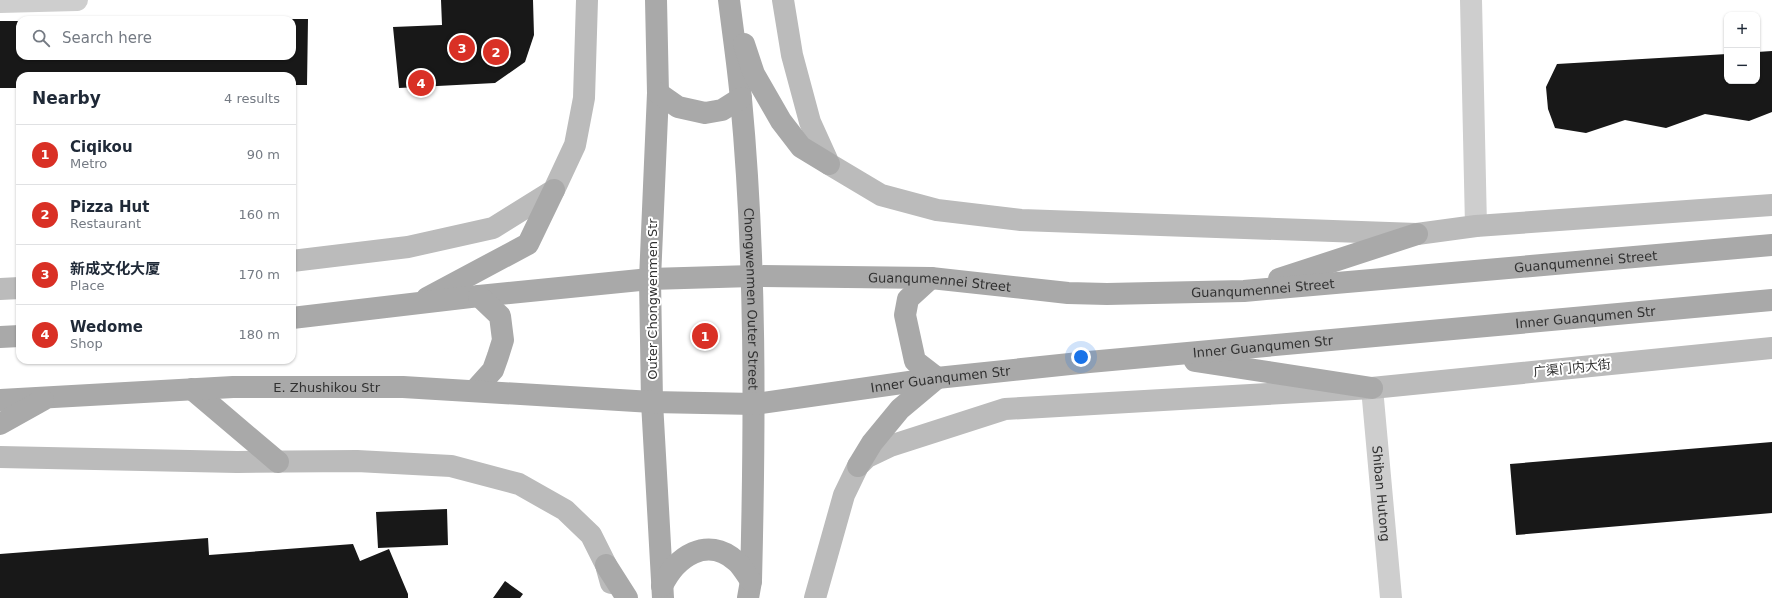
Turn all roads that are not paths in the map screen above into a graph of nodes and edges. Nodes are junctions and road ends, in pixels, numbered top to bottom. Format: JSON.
{"nodes":[{"id":1,"x":77,"y":0,"type":"edge"},
{"id":2,"x":587,"y":0,"type":"edge"},
{"id":3,"x":656,"y":0,"type":"edge"},
{"id":4,"x":729,"y":0,"type":"edge"},
{"id":5,"x":783,"y":0,"type":"edge"},
{"id":6,"x":1471,"y":0,"type":"edge"},
{"id":7,"x":0,"y":2,"type":"edge"},
{"id":8,"x":658,"y":93,"type":"junction"},
{"id":9,"x":741,"y":98,"type":"junction"},
{"id":10,"x":829,"y":164,"type":"junction"},
{"id":11,"x":554,"y":190,"type":"junction"},
{"id":12,"x":1772,"y":205,"type":"edge"},
{"id":13,"x":1476,"y":226,"type":"junction"},
{"id":14,"x":1417,"y":234,"type":"junction"},
{"id":15,"x":1772,"y":245,"type":"edge"},
{"id":16,"x":296,"y":261,"type":"edge"},
{"id":17,"x":752,"y":276,"type":"junction"},
{"id":18,"x":931,"y":278,"type":"junction"},
{"id":19,"x":650,"y":279,"type":"junction"},
{"id":20,"x":16,"y":288,"type":"edge"},
{"id":21,"x":0,"y":289,"type":"edge"},
{"id":22,"x":1244,"y":290,"type":"junction"},
{"id":23,"x":479,"y":296,"type":"junction"},
{"id":24,"x":1772,"y":300,"type":"edge"},
{"id":25,"x":418,"y":304,"type":"junction"},
{"id":26,"x":296,"y":318,"type":"edge"},
{"id":27,"x":0,"y":336,"type":"edge"},
{"id":28,"x":16,"y":336,"type":"edge"},
{"id":29,"x":1772,"y":348,"type":"edge"},
{"id":30,"x":1162,"y":356,"type":"junction"},
{"id":31,"x":937,"y":378,"type":"junction"},
{"id":32,"x":1372,"y":388,"type":"junction"},
{"id":33,"x":192,"y":389,"type":"junction"},
{"id":34,"x":475,"y":390,"type":"junction"},
{"id":35,"x":47,"y":398,"type":"junction"},
{"id":36,"x":0,"y":400,"type":"edge"},
{"id":37,"x":652,"y":402,"type":"junction"},
{"id":38,"x":755,"y":404,"type":"junction"},
{"id":39,"x":0,"y":424,"type":"edge"},
{"id":40,"x":0,"y":457,"type":"edge"},
{"id":41,"x":278,"y":462,"type":"junction"},
{"id":42,"x":858,"y":466,"type":"junction"},
{"id":43,"x":606,"y":565,"type":"junction"},
{"id":44,"x":750,"y":589,"type":"edge"},
{"id":45,"x":662,"y":592,"type":"edge"},
{"id":46,"x":616,"y":598,"type":"edge"},
{"id":47,"x":627,"y":598,"type":"edge"},
{"id":48,"x":815,"y":598,"type":"edge"},
{"id":49,"x":1391,"y":598,"type":"edge"}],
"edges":[{"from":1,"to":7,"type":"street"},
{"from":2,"to":11,"type":"street"},
{"from":3,"to":8,"type":"main road","name":"Outer Chongwenmen Str"},
{"from":4,"to":9,"type":"main road","name":"Chongwenmen Outer Street"},
{"from":4,"to":10,"type":"main road"},
{"from":5,"to":10,"type":"street"},
{"from":6,"to":13,"type":"street"},
{"from":8,"to":9,"type":"main road"},
{"from":8,"to":19,"type":"main road","name":"Outer Chongwenmen Str"},
{"from":9,"to":17,"type":"main road","name":"Chongwenmen Outer Street"},
{"from":10,"to":14,"type":"street"},
{"from":11,"to":16,"type":"street"},
{"from":11,"to":25,"type":"main road"},
{"from":12,"to":13,"type":"street"},
{"from":13,"to":14,"type":"street"},
{"from":14,"to":22,"type":"main road"},
{"from":15,"to":22,"type":"main road","name":"Guanqumennei Street"},
{"from":17,"to":18,"type":"main road","name":"Guanqumennei Street"},
{"from":17,"to":19,"type":"main road","name":"Guanqumennei Street"},
{"from":17,"to":38,"type":"main road","name":"Chongwenmen Outer Street"},
{"from":18,"to":22,"type":"main road","name":"Guanqumennei Street"},
{"from":18,"to":31,"type":"main road"},
{"from":19,"to":23,"type":"main road","name":"Guanqumennei Street"},
{"from":19,"to":37,"type":"main road","name":"Outer Chongwenmen Str"},
{"from":20,"to":21,"type":"street"},
{"from":23,"to":25,"type":"main road","name":"Guanqumennei Street"},
{"from":23,"to":34,"type":"main road"},
{"from":24,"to":30,"type":"main road","name":"Inner Guanqumen Str"},
{"from":25,"to":26,"type":"main road","name":"Guanqumennei Street"},
{"from":27,"to":28,"type":"main road"},
{"from":29,"to":32,"type":"street","name":"广渠门内大街"},
{"from":30,"to":31,"type":"main road","name":"Inner Guanqumen Str"},
{"from":30,"to":32,"type":"main road"},
{"from":31,"to":38,"type":"main road","name":"Inner Guanqumen Str"},
{"from":31,"to":42,"type":"main road"},
{"from":32,"to":42,"type":"street","name":"广渠门内大街"},
{"from":32,"to":49,"type":"street","name":"Shiban Hutong"},
{"from":33,"to":34,"type":"main road","name":"E. Zhushikou Str"},
{"from":33,"to":35,"type":"main road","name":"E. Zhushikou Str"},
{"from":33,"to":41,"type":"main road"},
{"from":34,"to":37,"type":"main road","name":"E. Zhushikou Str"},
{"from":35,"to":36,"type":"main road","name":"E. Zhushikou Str"},
{"from":35,"to":39,"type":"main road"},
{"from":37,"to":38,"type":"main road","name":"Inner Guanqumen Str"},
{"from":37,"to":45,"type":"main road","name":"Outer Chongwenmen Str"},
{"from":38,"to":44,"type":"main road","name":"Chongwenmen Outer Street"},
{"from":40,"to":41,"type":"street"},
{"from":41,"to":43,"type":"street"},
{"from":42,"to":48,"type":"street"},
{"from":43,"to":46,"type":"street"},
{"from":43,"to":47,"type":"main road"},
{"from":44,"to":45,"type":"main road"}]}
